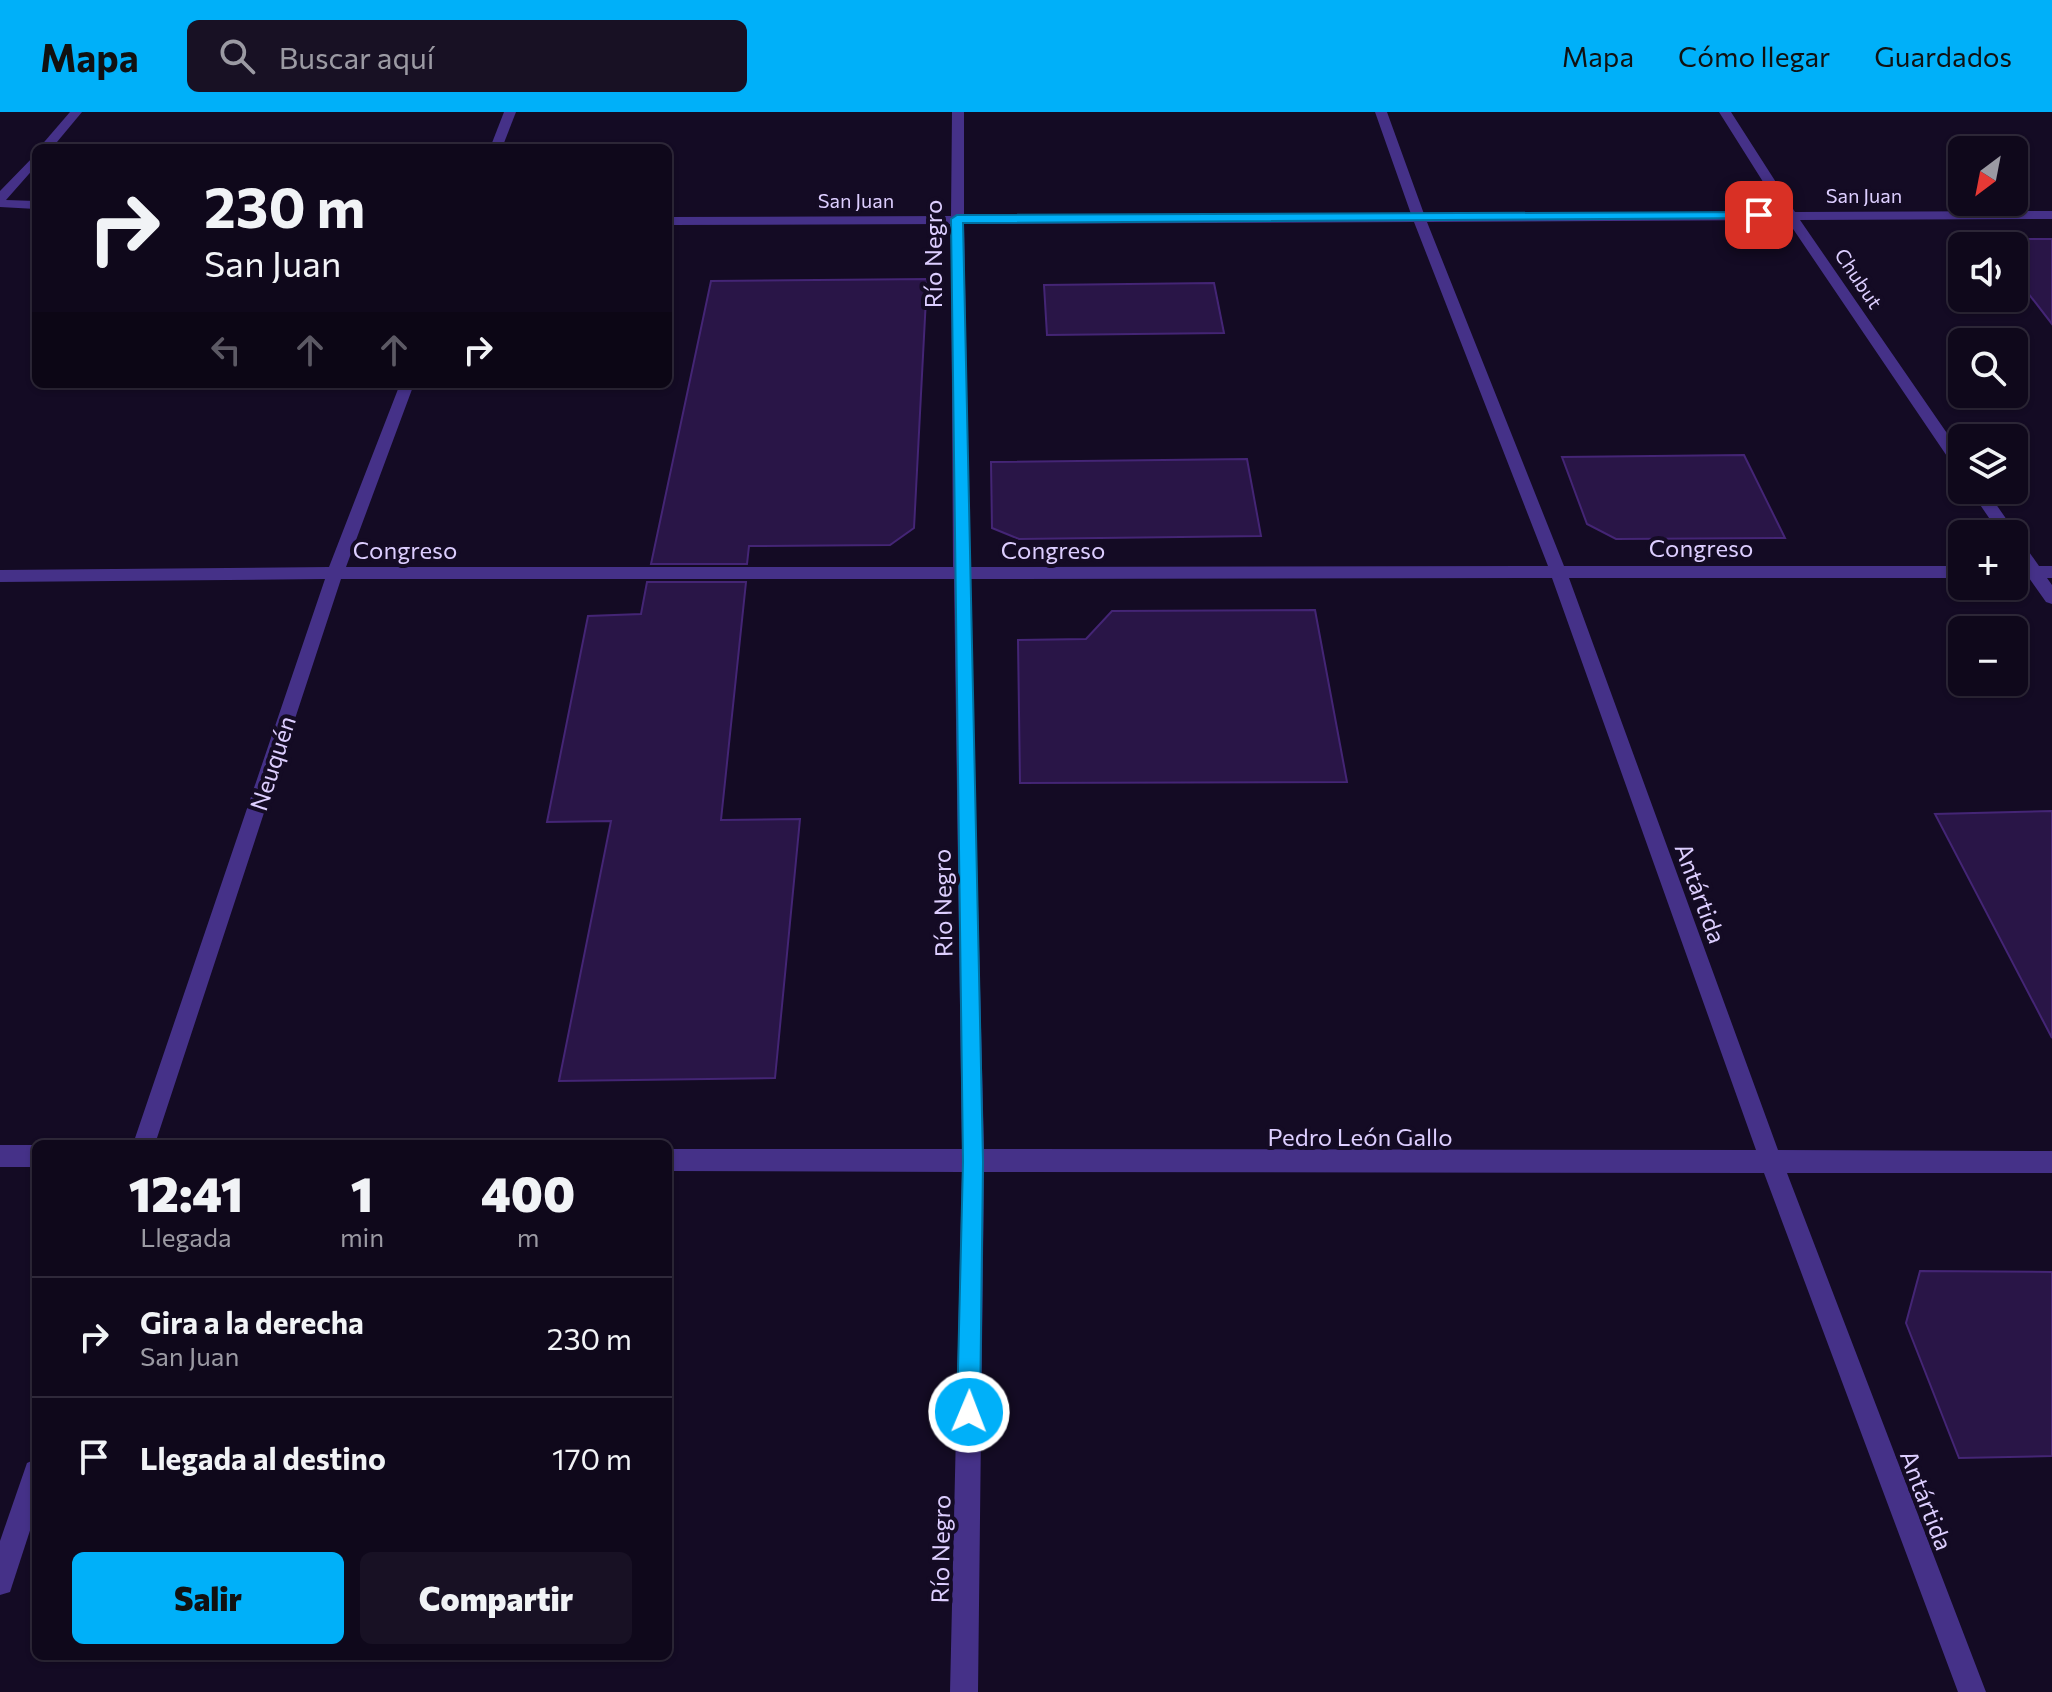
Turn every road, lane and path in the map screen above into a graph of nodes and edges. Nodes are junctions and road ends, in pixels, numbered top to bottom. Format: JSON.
{"nodes":[{"id":1,"x":76,"y":112,"type":"edge"},
{"id":2,"x":510,"y":112,"type":"edge"},
{"id":3,"x":958,"y":112,"type":"edge"},
{"id":4,"x":1381,"y":112,"type":"edge"},
{"id":5,"x":1725,"y":112,"type":"edge"},
{"id":6,"x":48,"y":144,"type":"edge"},
{"id":7,"x":498,"y":144,"type":"edge"},
{"id":8,"x":32,"y":163,"type":"edge"},
{"id":9,"x":0,"y":201,"type":"edge"},
{"id":10,"x":32,"y":205,"type":"edge"},
{"id":11,"x":1790,"y":215,"type":"junction"},
{"id":12,"x":2052,"y":215,"type":"edge"},
{"id":13,"x":1419,"y":218,"type":"junction"},
{"id":14,"x":957,"y":219,"type":"junction"},
{"id":15,"x":672,"y":221,"type":"edge"},
{"id":16,"x":405,"y":388,"type":"edge"},
{"id":17,"x":1948,"y":446,"type":"edge"},
{"id":18,"x":2028,"y":563,"type":"edge"},
{"id":19,"x":1558,"y":571,"type":"junction"},
{"id":20,"x":1948,"y":572,"type":"edge"},
{"id":21,"x":2028,"y":572,"type":"edge"},
{"id":22,"x":2034,"y":572,"type":"junction"},
{"id":23,"x":2052,"y":572,"type":"edge"},
{"id":24,"x":335,"y":573,"type":"junction"},
{"id":25,"x":962,"y":573,"type":"junction"},
{"id":26,"x":0,"y":576,"type":"edge"},
{"id":27,"x":2052,"y":598,"type":"edge"},
{"id":28,"x":145,"y":1140,"type":"edge"},
{"id":29,"x":0,"y":1156,"type":"edge"},
{"id":30,"x":32,"y":1156,"type":"edge"},
{"id":31,"x":672,"y":1160,"type":"edge"},
{"id":32,"x":1771,"y":1161,"type":"junction"},
{"id":33,"x":973,"y":1162,"type":"junction"},
{"id":34,"x":2052,"y":1162,"type":"edge"},
{"id":35,"x":32,"y":1484,"type":"edge"},
{"id":36,"x":0,"y":1582,"type":"edge"},
{"id":37,"x":964,"y":1692,"type":"edge"},
{"id":38,"x":1972,"y":1692,"type":"edge"}],
"edges":[{"from":1,"to":6,"type":"street"},
{"from":2,"to":7,"type":"street"},
{"from":3,"to":14,"type":"street","name":"Río Negro"},
{"from":4,"to":13,"type":"street","name":"Antártida"},
{"from":5,"to":11,"type":"street","name":"Chubut"},
{"from":8,"to":9,"type":"street"},
{"from":9,"to":10,"type":"street"},
{"from":11,"to":12,"type":"street","name":"San Juan"},
{"from":11,"to":13,"type":"street","name":"San Juan"},
{"from":11,"to":17,"type":"street","name":"Chubut"},
{"from":13,"to":14,"type":"street","name":"San Juan"},
{"from":13,"to":19,"type":"street","name":"Antártida"},
{"from":14,"to":15,"type":"street","name":"San Juan"},
{"from":14,"to":25,"type":"street","name":"Río Negro"},
{"from":16,"to":24,"type":"street","name":"Neuquén"},
{"from":18,"to":22,"type":"street"},
{"from":19,"to":20,"type":"street","name":"Congreso"},
{"from":19,"to":25,"type":"street","name":"Congreso"},
{"from":19,"to":32,"type":"street","name":"Antártida"},
{"from":21,"to":22,"type":"street"},
{"from":22,"to":23,"type":"street"},
{"from":22,"to":27,"type":"street"},
{"from":24,"to":25,"type":"street","name":"Congreso"},
{"from":24,"to":26,"type":"street","name":"Congreso"},
{"from":24,"to":28,"type":"street","name":"Neuquén"},
{"from":25,"to":33,"type":"street","name":"Río Negro"},
{"from":29,"to":30,"type":"street"},
{"from":31,"to":33,"type":"street","name":"Pedro León Gallo"},
{"from":32,"to":33,"type":"street","name":"Pedro León Gallo"},
{"from":32,"to":34,"type":"street","name":"Pedro León Gallo"},
{"from":32,"to":38,"type":"street","name":"Antártida"},
{"from":33,"to":37,"type":"street","name":"Río Negro"},
{"from":35,"to":36,"type":"street"}]}
